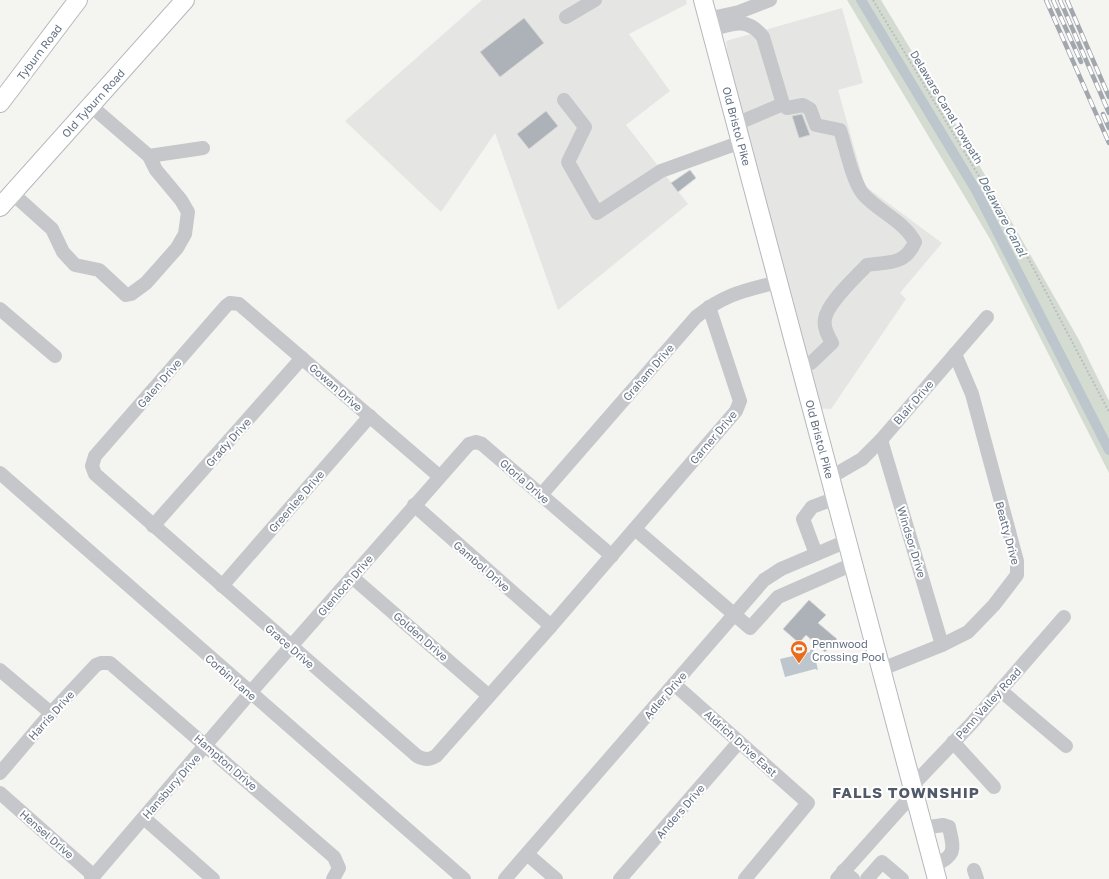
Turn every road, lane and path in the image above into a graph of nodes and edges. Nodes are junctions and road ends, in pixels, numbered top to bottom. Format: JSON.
{"nodes":[{"id":1,"x":78,"y":0,"type":"edge"},
{"id":2,"x":185,"y":0,"type":"edge"},
{"id":3,"x":595,"y":0,"type":"edge"},
{"id":4,"x":702,"y":0,"type":"edge"},
{"id":5,"x":770,"y":0,"type":"edge"},
{"id":6,"x":873,"y":0,"type":"edge"},
{"id":7,"x":566,"y":17,"type":"dead end"},
{"id":8,"x":709,"y":24,"type":"junction"},
{"id":9,"x":564,"y":100,"type":"dead end"},
{"id":10,"x":0,"y":103,"type":"edge"},
{"id":11,"x":784,"y":104,"type":"junction"},
{"id":12,"x":91,"y":106,"type":"junction"},
{"id":13,"x":736,"y":124,"type":"junction"},
{"id":14,"x":741,"y":142,"type":"junction"},
{"id":15,"x":203,"y":148,"type":"dead end"},
{"id":16,"x":149,"y":156,"type":"junction"},
{"id":17,"x":12,"y":193,"type":"junction"},
{"id":18,"x":0,"y":207,"type":"edge"},
{"id":19,"x":778,"y":282,"type":"junction"},
{"id":20,"x":230,"y":303,"type":"joint"},
{"id":21,"x":708,"y":307,"type":"junction"},
{"id":22,"x":0,"y":309,"type":"edge"},
{"id":23,"x":987,"y":317,"type":"dead end"},
{"id":24,"x":955,"y":354,"type":"junction"},
{"id":25,"x":55,"y":356,"type":"dead end"},
{"id":26,"x":302,"y":358,"type":"junction"},
{"id":27,"x":801,"y":367,"type":"junction"},
{"id":28,"x":1109,"y":412,"type":"edge"},
{"id":29,"x":370,"y":416,"type":"junction"},
{"id":30,"x":881,"y":440,"type":"junction"},
{"id":31,"x":92,"y":466,"type":"joint"},
{"id":32,"x":0,"y":473,"type":"edge"},
{"id":33,"x":439,"y":476,"type":"junction"},
{"id":34,"x":830,"y":477,"type":"junction"},
{"id":35,"x":541,"y":495,"type":"junction"},
{"id":36,"x":836,"y":498,"type":"junction"},
{"id":37,"x":414,"y":505,"type":"junction"},
{"id":38,"x":153,"y":526,"type":"junction"},
{"id":39,"x":635,"y":529,"type":"junction"},
{"id":40,"x":847,"y":540,"type":"junction"},
{"id":41,"x":816,"y":554,"type":"junction"},
{"id":42,"x":612,"y":556,"type":"junction"},
{"id":43,"x":853,"y":564,"type":"junction"},
{"id":44,"x":352,"y":577,"type":"junction"},
{"id":45,"x":222,"y":586,"type":"junction"},
{"id":46,"x":734,"y":615,"type":"junction"},
{"id":47,"x":1064,"y":617,"type":"dead end"},
{"id":48,"x":551,"y":626,"type":"junction"},
{"id":49,"x":942,"y":645,"type":"junction"},
{"id":50,"x":291,"y":647,"type":"junction"},
{"id":51,"x":106,"y":662,"type":"joint"},
{"id":52,"x":882,"y":669,"type":"junction"},
{"id":53,"x":0,"y":670,"type":"edge"},
{"id":54,"x":674,"y":684,"type":"junction"},
{"id":55,"x":1000,"y":690,"type":"junction"},
{"id":56,"x":250,"y":693,"type":"junction"},
{"id":57,"x":490,"y":696,"type":"junction"},
{"id":58,"x":51,"y":713,"type":"junction"},
{"id":59,"x":739,"y":742,"type":"junction"},
{"id":60,"x":953,"y":742,"type":"junction"},
{"id":61,"x":206,"y":745,"type":"junction"},
{"id":62,"x":1066,"y":746,"type":"dead end"},
{"id":63,"x":0,"y":774,"type":"edge"},
{"id":64,"x":994,"y":787,"type":"dead end"},
{"id":65,"x":912,"y":791,"type":"junction"},
{"id":66,"x":0,"y":793,"type":"edge"},
{"id":67,"x":144,"y":818,"type":"junction"},
{"id":68,"x":923,"y":828,"type":"junction"},
{"id":69,"x":527,"y":854,"type":"junction"},
{"id":70,"x":935,"y":872,"type":"edge"},
{"id":71,"x":336,"y":873,"type":"edge"},
{"id":72,"x":752,"y":876,"type":"edge"},
{"id":73,"x":844,"y":876,"type":"edge"},
{"id":74,"x":93,"y":877,"type":"edge"},
{"id":75,"x":214,"y":879,"type":"edge"},
{"id":76,"x":464,"y":879,"type":"edge"},
{"id":77,"x":505,"y":879,"type":"edge"},
{"id":78,"x":556,"y":879,"type":"edge"},
{"id":79,"x":620,"y":879,"type":"edge"},
{"id":80,"x":867,"y":879,"type":"edge"},
{"id":81,"x":902,"y":879,"type":"edge"}],
"edges":[{"from":1,"to":10,"type":"main road","name":"Tyburn Road"},
{"from":2,"to":12,"type":"main road","name":"Old Tyburn Road"},
{"from":3,"to":7,"type":"street"},
{"from":4,"to":8,"type":"main road","name":"Old Bristol Pike"},
{"from":5,"to":8,"type":"street"},
{"from":6,"to":28,"type":"path","name":"Delaware Canal Towpath"},
{"from":8,"to":11,"type":"street"},
{"from":8,"to":13,"type":"main road","name":"Old Bristol Pike"},
{"from":9,"to":14,"type":"street"},
{"from":11,"to":13,"type":"street"},
{"from":11,"to":27,"type":"street"},
{"from":12,"to":16,"type":"street"},
{"from":12,"to":17,"type":"main road","name":"Old Tyburn Road"},
{"from":13,"to":14,"type":"main road","name":"Old Bristol Pike"},
{"from":14,"to":19,"type":"main road","name":"Old Bristol Pike"},
{"from":15,"to":16,"type":"street"},
{"from":16,"to":17,"type":"street"},
{"from":17,"to":18,"type":"main road","name":"Old Tyburn Road"},
{"from":19,"to":21,"type":"street","name":"Graham Drive"},
{"from":19,"to":27,"type":"main road","name":"Old Bristol Pike"},
{"from":20,"to":26,"type":"street","name":"Gowan Drive"},
{"from":20,"to":31,"type":"street","name":"Galen Drive"},
{"from":21,"to":35,"type":"street","name":"Graham Drive"},
{"from":21,"to":39,"type":"street","name":"Garner Drive"},
{"from":22,"to":25,"type":"street"},
{"from":23,"to":24,"type":"street","name":"Blair Drive"},
{"from":24,"to":30,"type":"street","name":"Blair Drive"},
{"from":24,"to":49,"type":"street","name":"Beatty Drive"},
{"from":26,"to":29,"type":"street","name":"Gowan Drive"},
{"from":26,"to":38,"type":"street","name":"Grady Drive"},
{"from":27,"to":34,"type":"main road","name":"Old Bristol Pike"},
{"from":29,"to":33,"type":"street","name":"Gowan Drive"},
{"from":29,"to":45,"type":"street","name":"Greenlee Drive"},
{"from":30,"to":34,"type":"street","name":"Blair Drive"},
{"from":30,"to":49,"type":"street","name":"Windsor Drive"},
{"from":31,"to":38,"type":"street","name":"Grace Drive"},
{"from":32,"to":56,"type":"street","name":"Corbin Lane"},
{"from":33,"to":35,"type":"street","name":"Gloria Drive"},
{"from":33,"to":37,"type":"street","name":"Glenloch Drive"},
{"from":34,"to":36,"type":"main road","name":"Old Bristol Pike"},
{"from":35,"to":42,"type":"street","name":"Gloria Drive"},
{"from":36,"to":40,"type":"main road","name":"Old Bristol Pike"},
{"from":36,"to":41,"type":"street"},
{"from":37,"to":44,"type":"street","name":"Glenloch Drive"},
{"from":37,"to":48,"type":"street","name":"Gambol Drive"},
{"from":38,"to":45,"type":"street","name":"Grace Drive"},
{"from":39,"to":42,"type":"street","name":"Garner Drive"},
{"from":39,"to":46,"type":"street"},
{"from":40,"to":41,"type":"street","name":"Adler Drive"},
{"from":40,"to":43,"type":"main road","name":"Old Bristol Pike"},
{"from":41,"to":46,"type":"street","name":"Adler Drive"},
{"from":42,"to":48,"type":"street","name":"Garner Drive"},
{"from":43,"to":46,"type":"street"},
{"from":43,"to":52,"type":"main road","name":"Old Bristol Pike"},
{"from":44,"to":50,"type":"street","name":"Glenloch Drive"},
{"from":44,"to":57,"type":"street","name":"Golden Drive"},
{"from":45,"to":50,"type":"street","name":"Grace Drive"},
{"from":46,"to":54,"type":"street","name":"Adler Drive"},
{"from":47,"to":55,"type":"street","name":"Penn Valley Road"},
{"from":48,"to":57,"type":"street","name":"Garner Drive"},
{"from":49,"to":52,"type":"street","name":"Beatty Drive"},
{"from":50,"to":56,"type":"street","name":"Glenloch Drive"},
{"from":50,"to":57,"type":"street","name":"Grace Drive"},
{"from":51,"to":58,"type":"street","name":"Harris Drive"},
{"from":51,"to":61,"type":"street","name":"Hampton Drive"},
{"from":52,"to":65,"type":"main road","name":"Old Bristol Pike"},
{"from":53,"to":58,"type":"street"},
{"from":54,"to":59,"type":"street","name":"Aldrich Drive East"},
{"from":54,"to":69,"type":"street","name":"Adler Drive"},
{"from":55,"to":60,"type":"street","name":"Penn Valley Road"},
{"from":55,"to":62,"type":"street"},
{"from":56,"to":61,"type":"street","name":"Hansbury Drive"},
{"from":56,"to":76,"type":"street","name":"Corbin Lane"},
{"from":58,"to":63,"type":"street","name":"Harris Drive"},
{"from":59,"to":72,"type":"street","name":"Aldrich Drive East"},
{"from":59,"to":79,"type":"street","name":"Anders Drive"},
{"from":60,"to":64,"type":"street"},
{"from":60,"to":65,"type":"street","name":"Penn Valley Road"},
{"from":61,"to":67,"type":"street","name":"Hansbury Drive"},
{"from":61,"to":71,"type":"street","name":"Hampton Drive"},
{"from":65,"to":68,"type":"main road","name":"Old Bristol Pike"},
{"from":65,"to":73,"type":"street","name":"Penn Valley Road"},
{"from":66,"to":74,"type":"street","name":"Hensel Drive"},
{"from":67,"to":74,"type":"street","name":"Hansbury Drive"},
{"from":67,"to":75,"type":"street"},
{"from":68,"to":70,"type":"main road","name":"Old Bristol Pike"},
{"from":68,"to":70,"type":"street"},
{"from":69,"to":77,"type":"street","name":"Adler Drive"},
{"from":69,"to":78,"type":"street"},
{"from":80,"to":81,"type":"street"}]}
